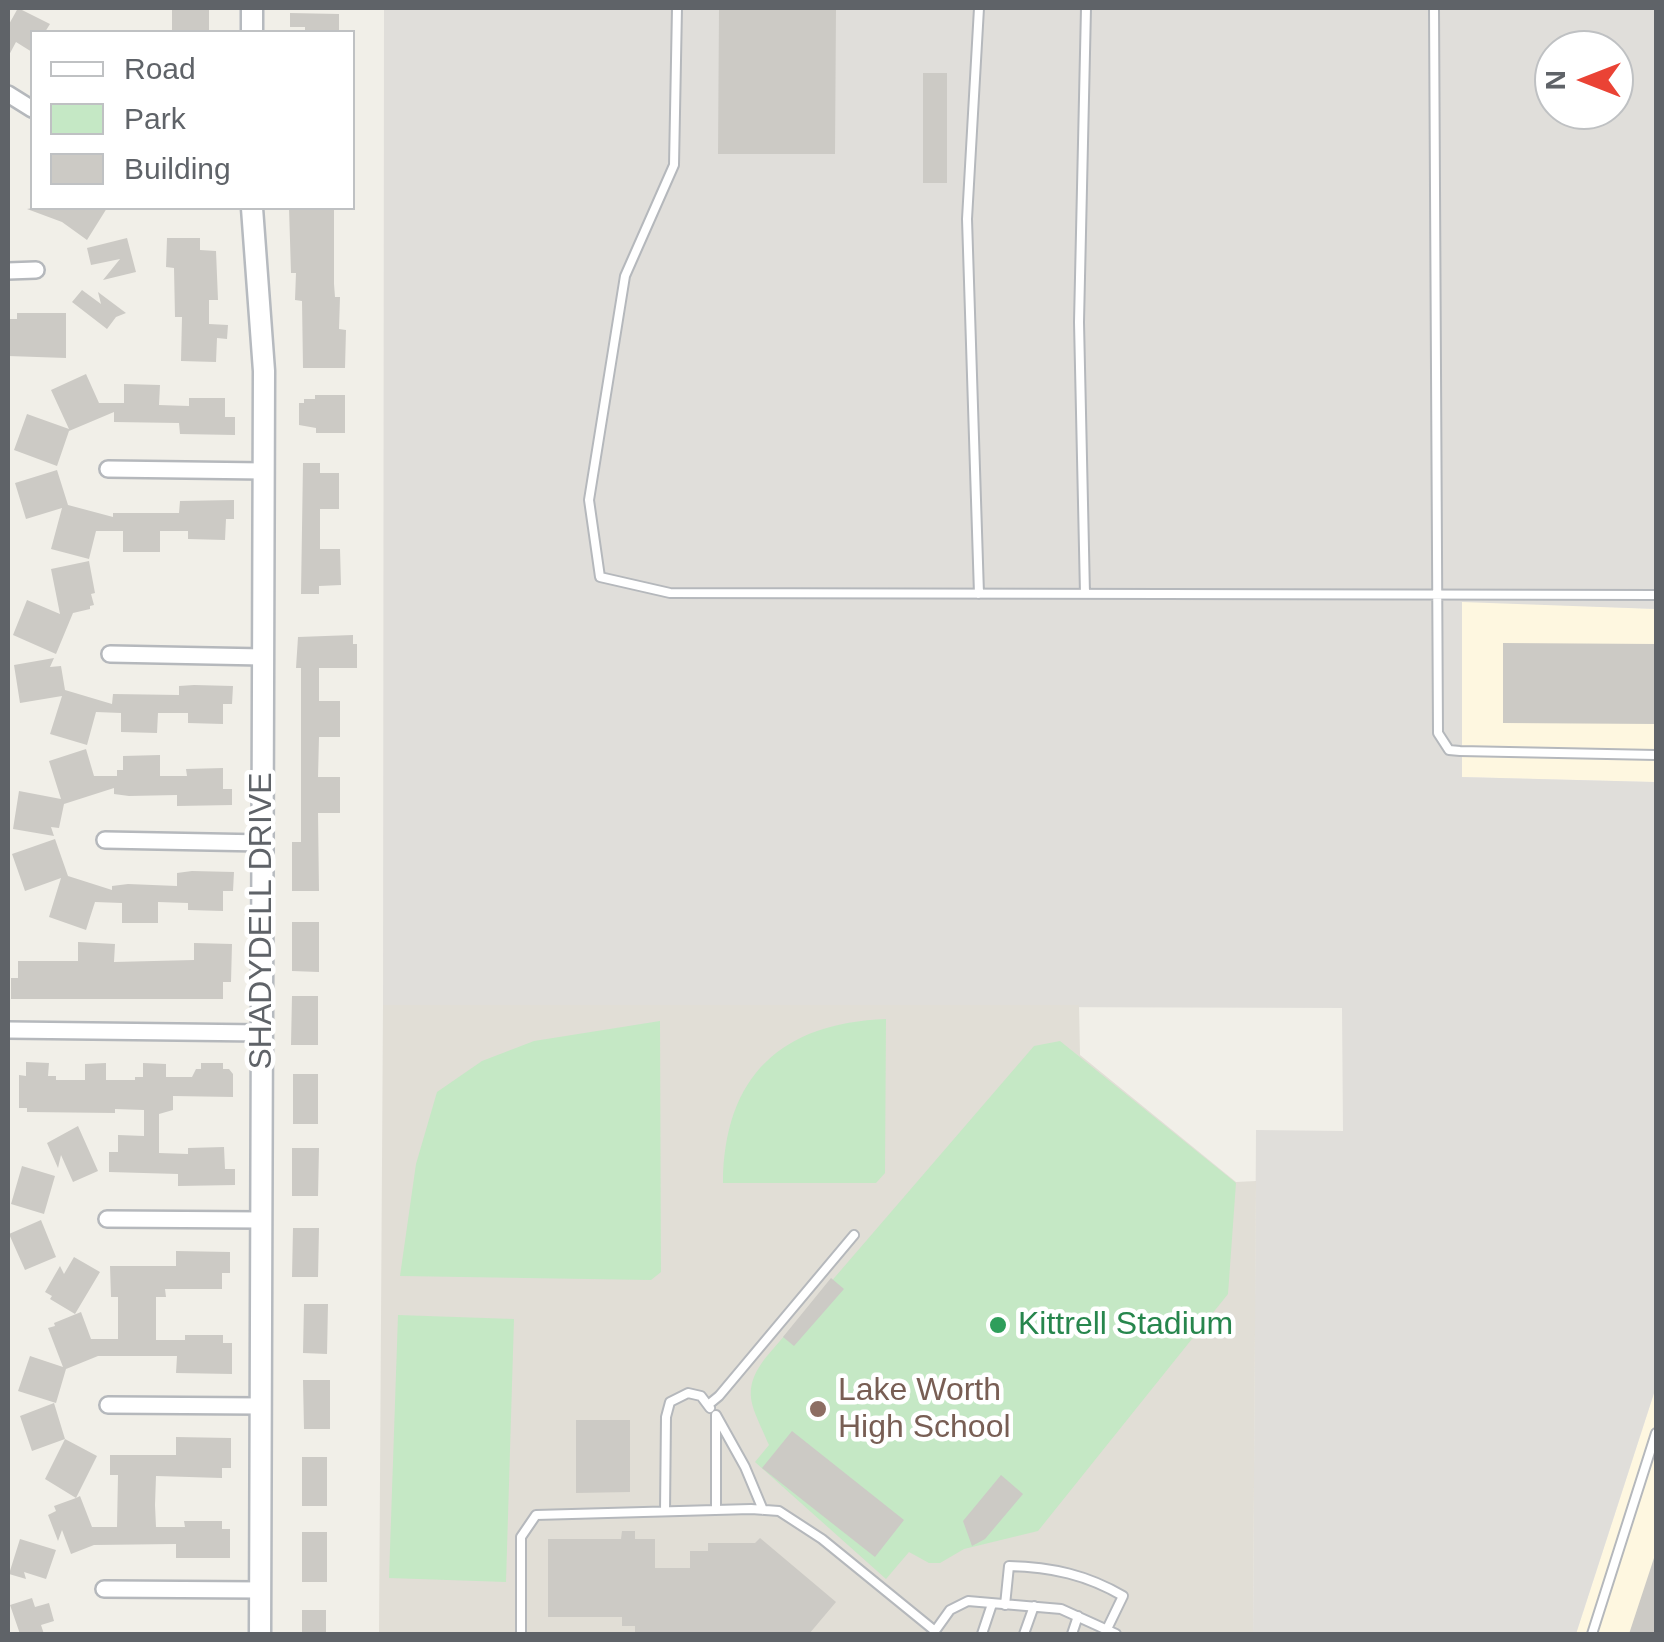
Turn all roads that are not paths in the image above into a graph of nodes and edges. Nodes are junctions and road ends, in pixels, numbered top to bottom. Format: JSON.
{"nodes":[{"id":1,"x":677,"y":8,"type":"edge"},
{"id":2,"x":979,"y":8,"type":"edge"},
{"id":3,"x":1086,"y":8,"type":"edge"},
{"id":4,"x":1434,"y":8,"type":"edge"},
{"id":5,"x":8,"y":94,"type":"edge"},
{"id":6,"x":30,"y":109,"type":"edge"},
{"id":7,"x":252,"y":210,"type":"edge"},
{"id":8,"x":36,"y":270,"type":"dead end"},
{"id":9,"x":8,"y":271,"type":"edge"},
{"id":10,"x":108,"y":469,"type":"dead end"},
{"id":11,"x":264,"y":471,"type":"junction"},
{"id":12,"x":979,"y":594,"type":"junction"},
{"id":13,"x":1086,"y":594,"type":"junction"},
{"id":14,"x":1438,"y":595,"type":"junction"},
{"id":15,"x":1656,"y":595,"type":"edge"},
{"id":16,"x":110,"y":654,"type":"dead end"},
{"id":17,"x":264,"y":656,"type":"junction"},
{"id":18,"x":1656,"y":756,"type":"edge"},
{"id":19,"x":106,"y":840,"type":"dead end"},
{"id":20,"x":263,"y":843,"type":"junction"},
{"id":21,"x":8,"y":1030,"type":"edge"},
{"id":22,"x":262,"y":1032,"type":"junction"},
{"id":23,"x":107,"y":1218,"type":"dead end"},
{"id":24,"x":261,"y":1220,"type":"junction"},
{"id":25,"x":854,"y":1235,"type":"dead end"},
{"id":26,"x":108,"y":1405,"type":"dead end"},
{"id":27,"x":708,"y":1405,"type":"junction"},
{"id":28,"x":260,"y":1406,"type":"junction"},
{"id":29,"x":716,"y":1415,"type":"junction"},
{"id":30,"x":1656,"y":1433,"type":"edge"},
{"id":31,"x":716,"y":1509,"type":"junction"},
{"id":32,"x":763,"y":1510,"type":"junction"},
{"id":33,"x":665,"y":1511,"type":"junction"},
{"id":34,"x":104,"y":1589,"type":"dead end"},
{"id":35,"x":260,"y":1590,"type":"junction"},
{"id":36,"x":992,"y":1604,"type":"junction"},
{"id":37,"x":1005,"y":1605,"type":"junction"},
{"id":38,"x":1034,"y":1606,"type":"junction"},
{"id":39,"x":1078,"y":1616,"type":"junction"},
{"id":40,"x":1107,"y":1629,"type":"junction"},
{"id":41,"x":934,"y":1633,"type":"edge"},
{"id":42,"x":260,"y":1634,"type":"edge"},
{"id":43,"x":521,"y":1634,"type":"edge"},
{"id":44,"x":982,"y":1634,"type":"edge"},
{"id":45,"x":1024,"y":1634,"type":"edge"},
{"id":46,"x":1072,"y":1634,"type":"edge"},
{"id":47,"x":1116,"y":1634,"type":"edge"},
{"id":48,"x":1592,"y":1634,"type":"edge"}],
"edges":[{"from":1,"to":12,"type":"lane"},
{"from":2,"to":12,"type":"lane"},
{"from":3,"to":13,"type":"lane"},
{"from":4,"to":14,"type":"lane"},
{"from":5,"to":6,"type":"street"},
{"from":7,"to":11,"type":"street","name":"SHADYDELL DRIVE"},
{"from":8,"to":9,"type":"street"},
{"from":10,"to":11,"type":"street"},
{"from":11,"to":17,"type":"street","name":"SHADYDELL DRIVE"},
{"from":12,"to":13,"type":"lane"},
{"from":13,"to":14,"type":"lane"},
{"from":14,"to":15,"type":"lane"},
{"from":14,"to":18,"type":"lane"},
{"from":16,"to":17,"type":"street"},
{"from":17,"to":20,"type":"street","name":"SHADYDELL DRIVE"},
{"from":19,"to":20,"type":"street"},
{"from":20,"to":22,"type":"street","name":"SHADYDELL DRIVE"},
{"from":21,"to":22,"type":"street"},
{"from":22,"to":24,"type":"street","name":"SHADYDELL DRIVE"},
{"from":23,"to":24,"type":"street"},
{"from":24,"to":28,"type":"street","name":"SHADYDELL DRIVE"},
{"from":25,"to":27,"type":"lane"},
{"from":26,"to":28,"type":"street"},
{"from":27,"to":29,"type":"lane"},
{"from":27,"to":33,"type":"lane"},
{"from":28,"to":35,"type":"street","name":"SHADYDELL DRIVE"},
{"from":29,"to":31,"type":"lane"},
{"from":29,"to":32,"type":"lane"},
{"from":30,"to":48,"type":"lane"},
{"from":31,"to":32,"type":"lane"},
{"from":31,"to":33,"type":"lane"},
{"from":32,"to":41,"type":"lane"},
{"from":33,"to":43,"type":"lane"},
{"from":34,"to":35,"type":"street"},
{"from":35,"to":42,"type":"street","name":"SHADYDELL DRIVE"},
{"from":36,"to":37,"type":"lane"},
{"from":36,"to":41,"type":"lane"},
{"from":36,"to":44,"type":"lane"},
{"from":37,"to":38,"type":"lane"},
{"from":37,"to":40,"type":"lane"},
{"from":38,"to":39,"type":"lane"},
{"from":38,"to":45,"type":"lane"},
{"from":39,"to":40,"type":"lane"},
{"from":39,"to":46,"type":"lane"},
{"from":40,"to":47,"type":"lane"}]}
